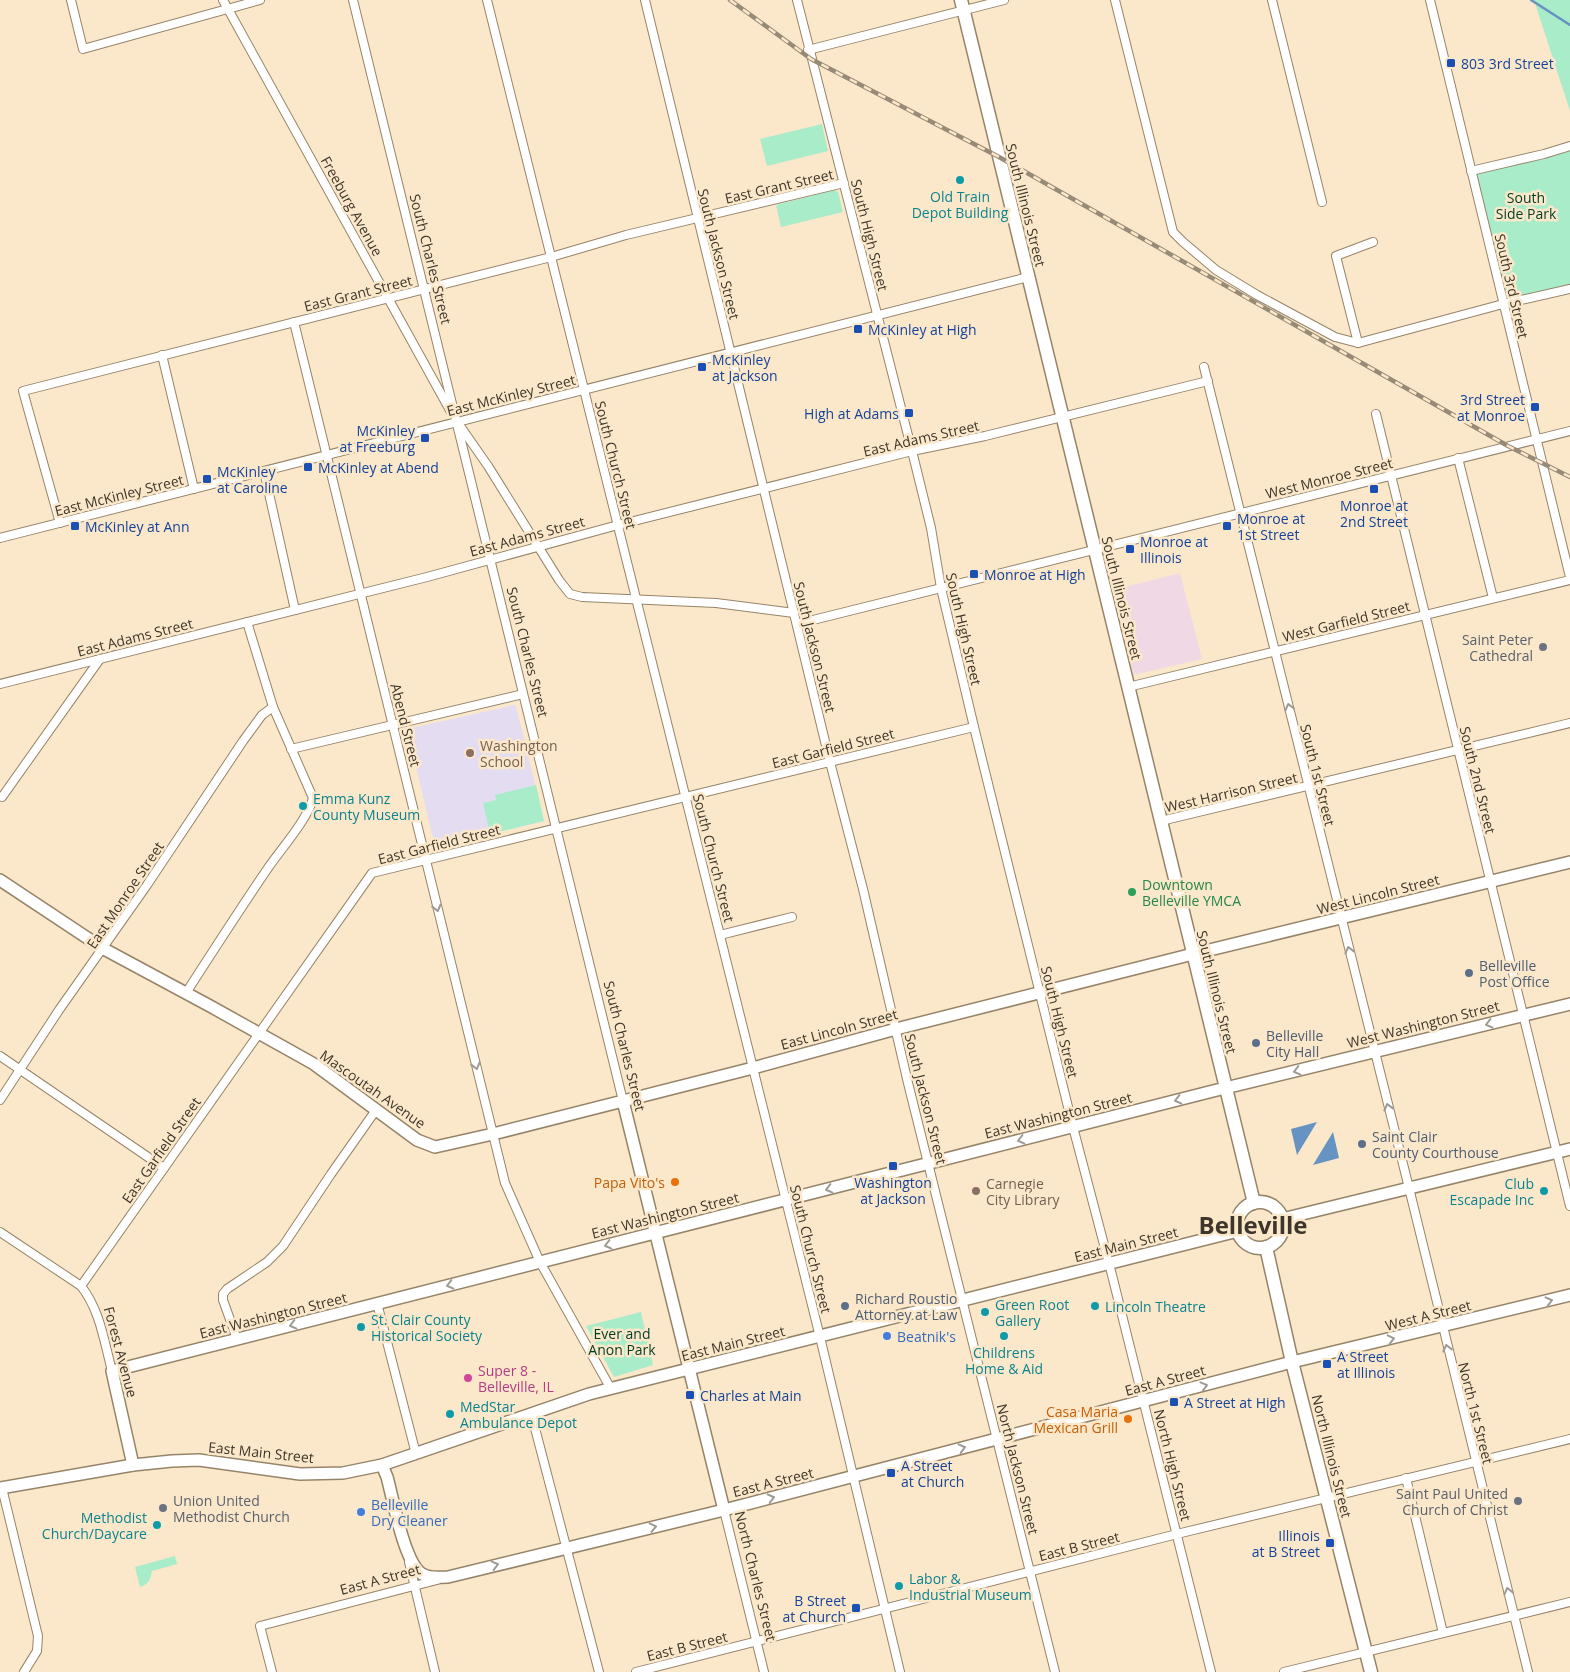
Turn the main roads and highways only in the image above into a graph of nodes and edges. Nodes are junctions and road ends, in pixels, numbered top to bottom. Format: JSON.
{"nodes":[{"id":1,"x":962,"y":5,"type":"edge"},
{"id":2,"x":1254,"y":1203,"type":"junction"},
{"id":3,"x":1266,"y":1247,"type":"junction"},
{"id":4,"x":1371,"y":1672,"type":"edge"}],
"edges":[{"from":1,"to":2,"type":"main road","name":"South Illinois Street"},
{"from":2,"to":3,"type":"main road"},
{"from":2,"to":3,"type":"main road"},
{"from":3,"to":4,"type":"main road","name":"North Illinois Street"}]}
